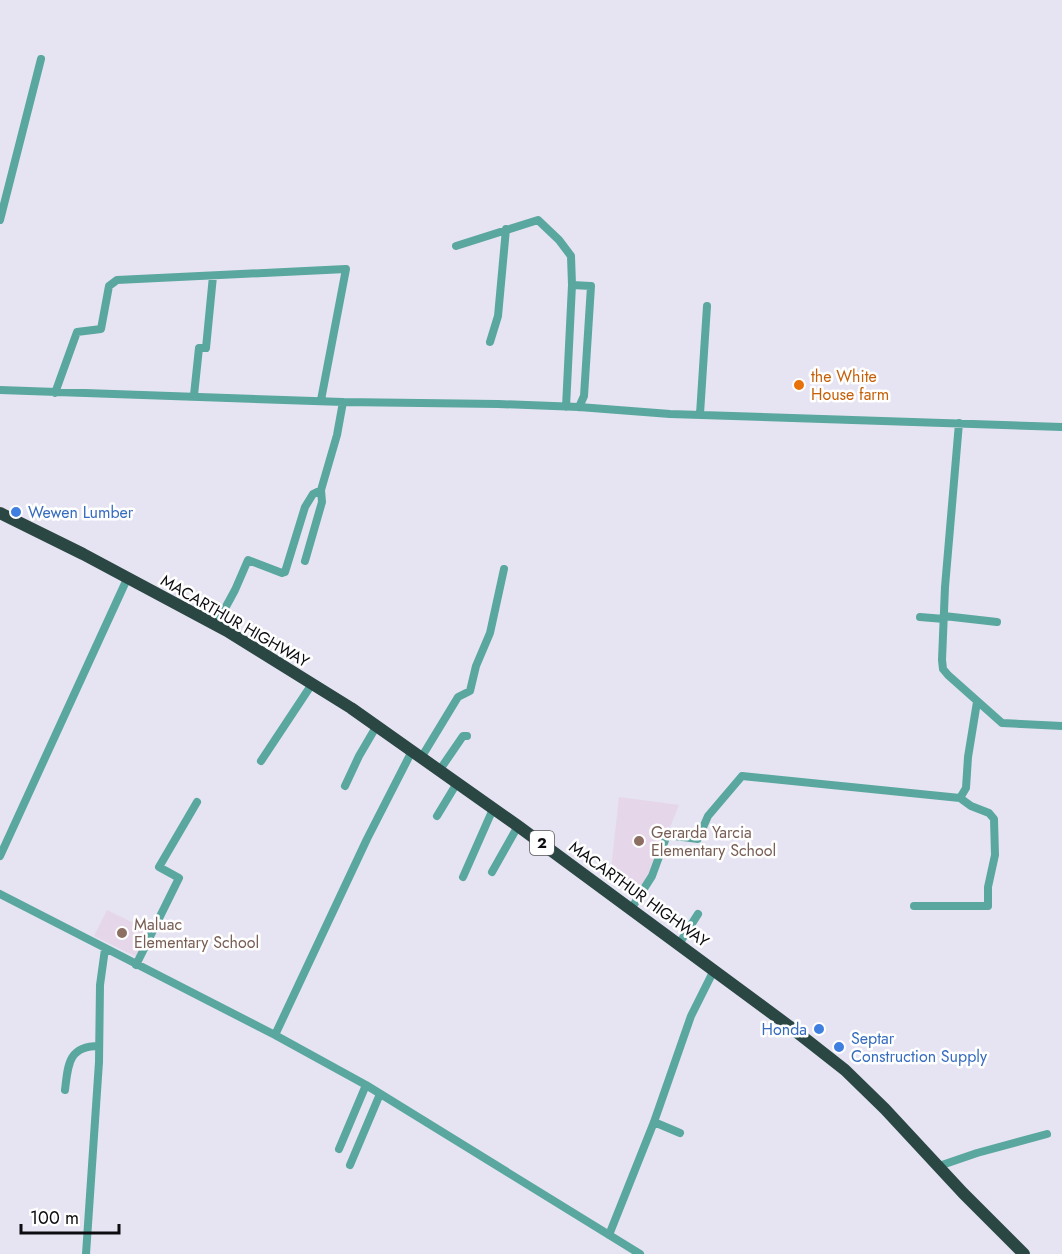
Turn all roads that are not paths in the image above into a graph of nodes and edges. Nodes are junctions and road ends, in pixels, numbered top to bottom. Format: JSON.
{"nodes":[{"id":1,"x":41,"y":59,"type":"dead end"},
{"id":2,"x":0,"y":220,"type":"edge"},
{"id":3,"x":506,"y":230,"type":"junction"},
{"id":4,"x":456,"y":246,"type":"dead end"},
{"id":5,"x":213,"y":276,"type":"junction"},
{"id":6,"x":572,"y":285,"type":"junction"},
{"id":7,"x":707,"y":306,"type":"dead end"},
{"id":8,"x":490,"y":342,"type":"dead end"},
{"id":9,"x":0,"y":390,"type":"edge"},
{"id":10,"x":55,"y":393,"type":"junction"},
{"id":11,"x":194,"y":396,"type":"junction"},
{"id":12,"x":321,"y":400,"type":"junction"},
{"id":13,"x":343,"y":402,"type":"junction"},
{"id":14,"x":566,"y":407,"type":"junction"},
{"id":15,"x":579,"y":407,"type":"junction"},
{"id":16,"x":700,"y":414,"type":"junction"},
{"id":17,"x":959,"y":423,"type":"junction"},
{"id":18,"x":1062,"y":427,"type":"edge"},
{"id":19,"x":321,"y":490,"type":"junction"},
{"id":20,"x":0,"y":513,"type":"edge"},
{"id":21,"x":305,"y":561,"type":"dead end"},
{"id":22,"x":504,"y":569,"type":"dead end"},
{"id":23,"x":128,"y":579,"type":"junction"},
{"id":24,"x":920,"y":617,"type":"dead end"},
{"id":25,"x":944,"y":618,"type":"junction"},
{"id":26,"x":997,"y":621,"type":"dead end"},
{"id":27,"x":216,"y":625,"type":"junction"},
{"id":28,"x":312,"y":684,"type":"junction"},
{"id":29,"x":978,"y":702,"type":"junction"},
{"id":30,"x":1062,"y":726,"type":"edge"},
{"id":31,"x":376,"y":728,"type":"junction"},
{"id":32,"x":467,"y":736,"type":"dead end"},
{"id":33,"x":416,"y":754,"type":"junction"},
{"id":34,"x":261,"y":761,"type":"dead end"},
{"id":35,"x":439,"y":771,"type":"junction"},
{"id":36,"x":457,"y":783,"type":"junction"},
{"id":37,"x":345,"y":786,"type":"dead end"},
{"id":38,"x":960,"y":798,"type":"junction"},
{"id":39,"x":197,"y":802,"type":"dead end"},
{"id":40,"x":493,"y":809,"type":"junction"},
{"id":41,"x":438,"y":816,"type":"dead end"},
{"id":42,"x":518,"y":826,"type":"junction"},
{"id":43,"x":0,"y":856,"type":"edge"},
{"id":44,"x":492,"y":872,"type":"dead end"},
{"id":45,"x":463,"y":878,"type":"dead end"},
{"id":46,"x":0,"y":894,"type":"edge"},
{"id":47,"x":914,"y":906,"type":"dead end"},
{"id":48,"x":631,"y":909,"type":"junction"},
{"id":49,"x":698,"y":914,"type":"dead end"},
{"id":50,"x":679,"y":944,"type":"junction"},
{"id":51,"x":105,"y":949,"type":"junction"},
{"id":52,"x":136,"y":965,"type":"junction"},
{"id":53,"x":714,"y":970,"type":"junction"},
{"id":54,"x":275,"y":1035,"type":"junction"},
{"id":55,"x":99,"y":1046,"type":"junction"},
{"id":56,"x":366,"y":1085,"type":"junction"},
{"id":57,"x":65,"y":1090,"type":"dead end"},
{"id":58,"x":380,"y":1094,"type":"junction"},
{"id":59,"x":654,"y":1122,"type":"junction"},
{"id":60,"x":680,"y":1133,"type":"dead end"},
{"id":61,"x":1047,"y":1134,"type":"dead end"},
{"id":62,"x":339,"y":1149,"type":"dead end"},
{"id":63,"x":350,"y":1166,"type":"dead end"},
{"id":64,"x":939,"y":1166,"type":"junction"},
{"id":65,"x":609,"y":1235,"type":"junction"},
{"id":66,"x":86,"y":1254,"type":"edge"},
{"id":67,"x":640,"y":1254,"type":"edge"},
{"id":68,"x":1024,"y":1254,"type":"edge"}],
"edges":[{"from":1,"to":2,"type":"street"},
{"from":3,"to":4,"type":"street"},
{"from":3,"to":6,"type":"street"},
{"from":3,"to":8,"type":"street"},
{"from":5,"to":10,"type":"street"},
{"from":5,"to":11,"type":"street"},
{"from":5,"to":12,"type":"street"},
{"from":6,"to":14,"type":"street"},
{"from":6,"to":15,"type":"street"},
{"from":7,"to":16,"type":"street"},
{"from":9,"to":10,"type":"street"},
{"from":10,"to":11,"type":"street"},
{"from":11,"to":12,"type":"street"},
{"from":12,"to":13,"type":"street"},
{"from":13,"to":14,"type":"street"},
{"from":13,"to":19,"type":"street"},
{"from":14,"to":15,"type":"street"},
{"from":15,"to":16,"type":"street"},
{"from":16,"to":17,"type":"street"},
{"from":17,"to":18,"type":"street"},
{"from":17,"to":25,"type":"street"},
{"from":19,"to":21,"type":"street"},
{"from":19,"to":27,"type":"street"},
{"from":20,"to":23,"type":"highway","name":"MACARTHUR HIGHWAY","number":"2"},
{"from":22,"to":33,"type":"street"},
{"from":23,"to":27,"type":"highway","name":"MACARTHUR HIGHWAY","number":"2"},
{"from":23,"to":43,"type":"street"},
{"from":24,"to":25,"type":"street"},
{"from":25,"to":26,"type":"street"},
{"from":25,"to":29,"type":"street"},
{"from":27,"to":28,"type":"highway","name":"MACARTHUR HIGHWAY","number":"2"},
{"from":28,"to":31,"type":"highway","name":"MACARTHUR HIGHWAY","number":"2"},
{"from":28,"to":34,"type":"street"},
{"from":29,"to":30,"type":"street"},
{"from":29,"to":38,"type":"street"},
{"from":31,"to":33,"type":"highway","name":"MACARTHUR HIGHWAY","number":"2"},
{"from":31,"to":37,"type":"street"},
{"from":32,"to":35,"type":"street"},
{"from":33,"to":35,"type":"highway","name":"MACARTHUR HIGHWAY","number":"2"},
{"from":33,"to":54,"type":"street"},
{"from":35,"to":36,"type":"highway","name":"MACARTHUR HIGHWAY","number":"2"},
{"from":36,"to":40,"type":"highway","name":"MACARTHUR HIGHWAY","number":"2"},
{"from":36,"to":41,"type":"street"},
{"from":38,"to":47,"type":"street"},
{"from":38,"to":48,"type":"street"},
{"from":39,"to":52,"type":"street"},
{"from":40,"to":42,"type":"highway","name":"MACARTHUR HIGHWAY","number":"2"},
{"from":40,"to":45,"type":"street"},
{"from":42,"to":44,"type":"street"},
{"from":42,"to":48,"type":"highway","name":"MACARTHUR HIGHWAY","number":"2"},
{"from":46,"to":51,"type":"street"},
{"from":48,"to":50,"type":"highway","name":"MACARTHUR HIGHWAY","number":"2"},
{"from":49,"to":50,"type":"street"},
{"from":50,"to":53,"type":"highway","name":"MACARTHUR HIGHWAY","number":"2"},
{"from":51,"to":52,"type":"street"},
{"from":51,"to":55,"type":"street"},
{"from":52,"to":54,"type":"street"},
{"from":53,"to":59,"type":"street"},
{"from":53,"to":64,"type":"highway","name":"MACARTHUR HIGHWAY","number":"2"},
{"from":54,"to":56,"type":"street"},
{"from":55,"to":57,"type":"street"},
{"from":55,"to":66,"type":"street"},
{"from":56,"to":58,"type":"street"},
{"from":56,"to":62,"type":"street"},
{"from":58,"to":63,"type":"street"},
{"from":58,"to":65,"type":"street"},
{"from":59,"to":60,"type":"street"},
{"from":59,"to":65,"type":"street"},
{"from":61,"to":64,"type":"street"},
{"from":64,"to":68,"type":"highway","name":"MACARTHUR HIGHWAY","number":"2"},
{"from":65,"to":67,"type":"street"}]}
